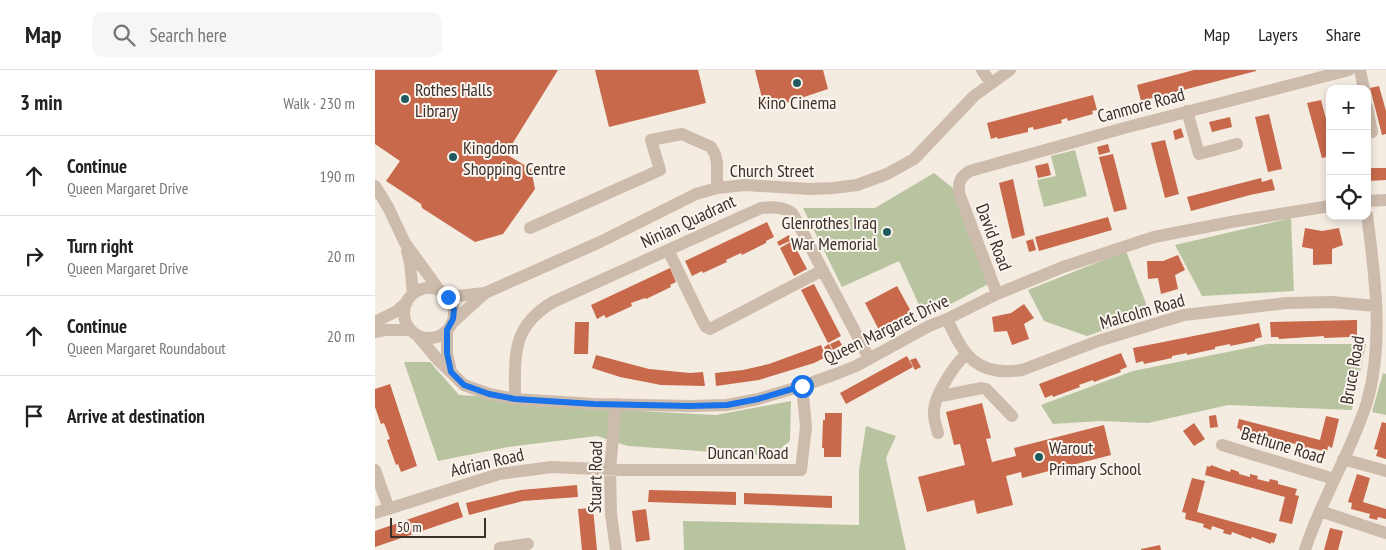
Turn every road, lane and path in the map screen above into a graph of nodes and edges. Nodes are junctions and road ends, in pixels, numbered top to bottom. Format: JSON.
{"nodes":[{"id":1,"x":982,"y":70,"type":"edge"},
{"id":2,"x":1010,"y":70,"type":"edge"},
{"id":3,"x":1349,"y":70,"type":"edge"},
{"id":4,"x":1360,"y":70,"type":"edge"},
{"id":5,"x":991,"y":83,"type":"junction"},
{"id":6,"x":1363,"y":85,"type":"edge"},
{"id":7,"x":1187,"y":111,"type":"junction"},
{"id":8,"x":1371,"y":127,"type":"edge"},
{"id":9,"x":1372,"y":132,"type":"dead end"},
{"id":10,"x":1237,"y":144,"type":"dead end"},
{"id":11,"x":375,"y":186,"type":"edge"},
{"id":12,"x":717,"y":188,"type":"junction"},
{"id":13,"x":959,"y":194,"type":"joint"},
{"id":14,"x":1386,"y":200,"type":"edge"},
{"id":15,"x":1371,"y":202,"type":"edge"},
{"id":16,"x":1326,"y":207,"type":"edge"},
{"id":17,"x":1367,"y":220,"type":"edge"},
{"id":18,"x":530,"y":228,"type":"dead end"},
{"id":19,"x":405,"y":243,"type":"junction"},
{"id":20,"x":668,"y":250,"type":"junction"},
{"id":21,"x":823,"y":270,"type":"junction"},
{"id":22,"x":444,"y":294,"type":"junction"},
{"id":23,"x":485,"y":294,"type":"junction"},
{"id":24,"x":997,"y":294,"type":"junction"},
{"id":25,"x":410,"y":298,"type":"junction"},
{"id":26,"x":1376,"y":306,"type":"junction"},
{"id":27,"x":947,"y":319,"type":"junction"},
{"id":28,"x":375,"y":322,"type":"edge"},
{"id":29,"x":449,"y":327,"type":"junction"},
{"id":30,"x":375,"y":332,"type":"edge"},
{"id":31,"x":414,"y":332,"type":"junction"},
{"id":32,"x":966,"y":355,"type":"junction"},
{"id":33,"x":1380,"y":356,"type":"edge"},
{"id":34,"x":869,"y":358,"type":"junction"},
{"id":35,"x":991,"y":369,"type":"junction"},
{"id":36,"x":451,"y":372,"type":"junction"},
{"id":37,"x":802,"y":386,"type":"junction"},
{"id":38,"x":987,"y":389,"type":"junction"},
{"id":39,"x":939,"y":394,"type":"junction"},
{"id":40,"x":515,"y":399,"type":"junction"},
{"id":41,"x":616,"y":404,"type":"junction"},
{"id":42,"x":1012,"y":416,"type":"dead end"},
{"id":43,"x":938,"y":433,"type":"dead end"},
{"id":44,"x":1223,"y":445,"type":"dead end"},
{"id":45,"x":1343,"y":459,"type":"junction"},
{"id":46,"x":610,"y":469,"type":"junction"},
{"id":47,"x":375,"y":470,"type":"edge"},
{"id":48,"x":1386,"y":471,"type":"edge"},
{"id":49,"x":1334,"y":479,"type":"junction"},
{"id":50,"x":389,"y":509,"type":"junction"},
{"id":51,"x":1320,"y":511,"type":"junction"},
{"id":52,"x":375,"y":513,"type":"edge"},
{"id":53,"x":1386,"y":533,"type":"edge"},
{"id":54,"x":528,"y":544,"type":"dead end"},
{"id":55,"x":501,"y":550,"type":"edge"},
{"id":56,"x":617,"y":550,"type":"edge"},
{"id":57,"x":1305,"y":550,"type":"edge"}],
"edges":[{"from":1,"to":5,"type":"street"},
{"from":2,"to":5,"type":"street","name":"Church Street"},
{"from":3,"to":7,"type":"street","name":"Canmore Road"},
{"from":4,"to":6,"type":"street"},
{"from":5,"to":12,"type":"street","name":"Church Street"},
{"from":7,"to":10,"type":"street"},
{"from":7,"to":13,"type":"street","name":"Canmore Road"},
{"from":8,"to":9,"type":"street"},
{"from":11,"to":19,"type":"street"},
{"from":12,"to":18,"type":"street"},
{"from":12,"to":23,"type":"street","name":"Church Street"},
{"from":13,"to":24,"type":"street","name":"David Road"},
{"from":14,"to":15,"type":"street"},
{"from":16,"to":24,"type":"street","name":"Queen Margaret Drive"},
{"from":17,"to":26,"type":"street","name":"Bruce Road"},
{"from":19,"to":22,"type":"street"},
{"from":19,"to":25,"type":"street"},
{"from":20,"to":21,"type":"street","name":"Ninian Quadrant"},
{"from":20,"to":21,"type":"street"},
{"from":20,"to":40,"type":"street","name":"Ninian Quadrant"},
{"from":21,"to":34,"type":"street","name":"Ninian Quadrant"},
{"from":22,"to":23,"type":"street","name":"Church Street"},
{"from":22,"to":25,"type":"street"},
{"from":22,"to":29,"type":"street"},
{"from":23,"to":29,"type":"street","name":"Church Street"},
{"from":24,"to":27,"type":"street","name":"Queen Margaret Drive"},
{"from":25,"to":28,"type":"street"},
{"from":25,"to":31,"type":"street"},
{"from":26,"to":33,"type":"street","name":"Bruce Road"},
{"from":26,"to":35,"type":"street","name":"Malcolm Road"},
{"from":27,"to":32,"type":"street","name":"Malcolm Road"},
{"from":27,"to":34,"type":"street","name":"Queen Margaret Drive"},
{"from":29,"to":31,"type":"street"},
{"from":29,"to":36,"type":"street"},
{"from":30,"to":31,"type":"street"},
{"from":31,"to":36,"type":"street","name":"Queen Margaret Drive"},
{"from":32,"to":35,"type":"street","name":"Malcolm Road"},
{"from":32,"to":39,"type":"street"},
{"from":33,"to":45,"type":"street","name":"Bruce Road"},
{"from":34,"to":37,"type":"street","name":"Queen Margaret Drive"},
{"from":35,"to":38,"type":"street"},
{"from":36,"to":40,"type":"street","name":"Queen Margaret Drive"},
{"from":37,"to":41,"type":"street","name":"Queen Margaret Drive"},
{"from":37,"to":46,"type":"street","name":"Duncan Road"},
{"from":38,"to":39,"type":"street"},
{"from":38,"to":42,"type":"street"},
{"from":39,"to":43,"type":"street"},
{"from":40,"to":41,"type":"street","name":"Queen Margaret Drive"},
{"from":41,"to":46,"type":"street","name":"Stuart Road"},
{"from":44,"to":49,"type":"street","name":"Bethune Road"},
{"from":45,"to":48,"type":"street"},
{"from":45,"to":49,"type":"street","name":"Bruce Road"},
{"from":46,"to":50,"type":"street","name":"Adrian Road"},
{"from":46,"to":56,"type":"street","name":"Stuart Road"},
{"from":47,"to":50,"type":"street"},
{"from":49,"to":51,"type":"street","name":"Bruce Road"},
{"from":50,"to":52,"type":"street","name":"Adrian Road"},
{"from":51,"to":53,"type":"street"},
{"from":51,"to":57,"type":"street","name":"Bruce Road"},
{"from":54,"to":55,"type":"street"}]}
